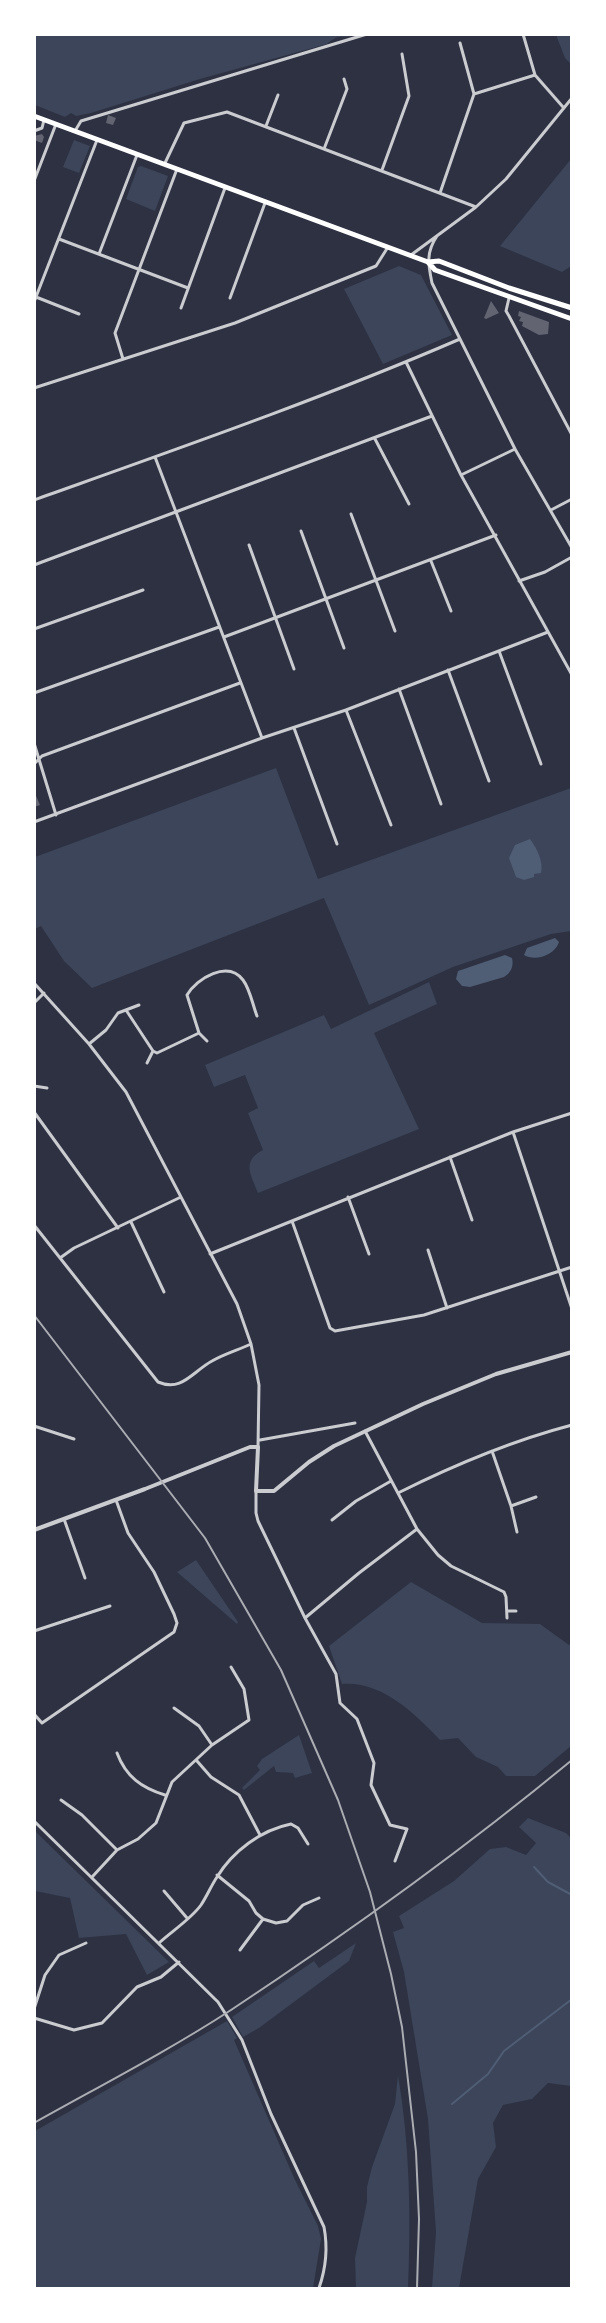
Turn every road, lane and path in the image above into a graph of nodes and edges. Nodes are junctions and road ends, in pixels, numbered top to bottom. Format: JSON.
{"nodes":[{"id":1,"x":367,"y":34,"type":"edge"},
{"id":2,"x":522,"y":34,"type":"edge"},
{"id":3,"x":460,"y":43,"type":"dead end"},
{"id":4,"x":402,"y":54,"type":"dead end"},
{"id":5,"x":535,"y":75,"type":"junction"},
{"id":6,"x":344,"y":80,"type":"dead end"},
{"id":7,"x":474,"y":94,"type":"junction"},
{"id":8,"x":278,"y":96,"type":"dead end"},
{"id":9,"x":572,"y":98,"type":"edge"},
{"id":10,"x":564,"y":108,"type":"junction"},
{"id":11,"x":34,"y":116,"type":"edge"},
{"id":12,"x":45,"y":120,"type":"junction"},
{"id":13,"x":56,"y":124,"type":"junction"},
{"id":14,"x":266,"y":126,"type":"junction"},
{"id":15,"x":34,"y":131,"type":"edge"},
{"id":16,"x":75,"y":132,"type":"junction"},
{"id":17,"x":97,"y":140,"type":"junction"},
{"id":18,"x":324,"y":149,"type":"junction"},
{"id":19,"x":137,"y":155,"type":"junction"},
{"id":20,"x":165,"y":165,"type":"junction"},
{"id":21,"x":177,"y":170,"type":"junction"},
{"id":22,"x":382,"y":170,"type":"junction"},
{"id":23,"x":34,"y":181,"type":"edge"},
{"id":24,"x":225,"y":188,"type":"junction"},
{"id":25,"x":440,"y":193,"type":"junction"},
{"id":26,"x":265,"y":203,"type":"junction"},
{"id":27,"x":476,"y":207,"type":"junction"},
{"id":28,"x":438,"y":236,"type":"junction"},
{"id":29,"x":59,"y":239,"type":"junction"},
{"id":30,"x":388,"y":247,"type":"junction"},
{"id":31,"x":99,"y":254,"type":"junction"},
{"id":32,"x":411,"y":256,"type":"junction"},
{"id":33,"x":428,"y":262,"type":"junction"},
{"id":34,"x":139,"y":270,"type":"junction"},
{"id":35,"x":188,"y":288,"type":"junction"},
{"id":36,"x":230,"y":298,"type":"dead end"},
{"id":37,"x":509,"y":298,"type":"junction"},
{"id":38,"x":35,"y":300,"type":"edge"},
{"id":39,"x":181,"y":308,"type":"dead end"},
{"id":40,"x":572,"y":308,"type":"edge"},
{"id":41,"x":79,"y":314,"type":"dead end"},
{"id":42,"x":572,"y":320,"type":"edge"},
{"id":43,"x":460,"y":339,"type":"junction"},
{"id":44,"x":123,"y":359,"type":"junction"},
{"id":45,"x":406,"y":362,"type":"junction"},
{"id":46,"x":34,"y":387,"type":"edge"},
{"id":47,"x":432,"y":416,"type":"junction"},
{"id":48,"x":572,"y":435,"type":"edge"},
{"id":49,"x":375,"y":438,"type":"junction"},
{"id":50,"x":515,"y":449,"type":"junction"},
{"id":51,"x":155,"y":457,"type":"junction"},
{"id":52,"x":461,"y":475,"type":"junction"},
{"id":53,"x":572,"y":499,"type":"edge"},
{"id":54,"x":34,"y":500,"type":"edge"},
{"id":55,"x":409,"y":504,"type":"dead end"},
{"id":56,"x":551,"y":510,"type":"junction"},
{"id":57,"x":177,"y":513,"type":"junction"},
{"id":58,"x":351,"y":514,"type":"dead end"},
{"id":59,"x":301,"y":531,"type":"dead end"},
{"id":60,"x":495,"y":535,"type":"junction"},
{"id":61,"x":249,"y":545,"type":"dead end"},
{"id":62,"x":572,"y":548,"type":"edge"},
{"id":63,"x":572,"y":557,"type":"edge"},
{"id":64,"x":431,"y":561,"type":"junction"},
{"id":65,"x":34,"y":565,"type":"edge"},
{"id":66,"x":376,"y":580,"type":"junction"},
{"id":67,"x":519,"y":581,"type":"junction"},
{"id":68,"x":143,"y":590,"type":"dead end"},
{"id":69,"x":326,"y":599,"type":"junction"},
{"id":70,"x":451,"y":611,"type":"dead end"},
{"id":71,"x":276,"y":618,"type":"junction"},
{"id":72,"x":219,"y":627,"type":"junction"},
{"id":73,"x":34,"y":629,"type":"edge"},
{"id":74,"x":395,"y":631,"type":"dead end"},
{"id":75,"x":548,"y":632,"type":"junction"},
{"id":76,"x":224,"y":637,"type":"junction"},
{"id":77,"x":345,"y":648,"type":"dead end"},
{"id":78,"x":499,"y":651,"type":"junction"},
{"id":79,"x":294,"y":669,"type":"dead end"},
{"id":80,"x":448,"y":670,"type":"junction"},
{"id":81,"x":572,"y":675,"type":"edge"},
{"id":82,"x":240,"y":683,"type":"junction"},
{"id":83,"x":399,"y":689,"type":"junction"},
{"id":84,"x":34,"y":693,"type":"edge"},
{"id":85,"x":346,"y":710,"type":"junction"},
{"id":86,"x":294,"y":728,"type":"junction"},
{"id":87,"x":262,"y":738,"type":"junction"},
{"id":88,"x":34,"y":743,"type":"edge"},
{"id":89,"x":39,"y":759,"type":"junction"},
{"id":90,"x":34,"y":764,"type":"edge"},
{"id":91,"x":541,"y":764,"type":"dead end"},
{"id":92,"x":489,"y":781,"type":"dead end"},
{"id":93,"x":441,"y":804,"type":"dead end"},
{"id":94,"x":56,"y":815,"type":"junction"},
{"id":95,"x":34,"y":822,"type":"edge"},
{"id":96,"x":391,"y":825,"type":"dead end"},
{"id":97,"x":337,"y":844,"type":"dead end"},
{"id":98,"x":34,"y":983,"type":"edge"},
{"id":99,"x":44,"y":993,"type":"junction"},
{"id":100,"x":34,"y":1003,"type":"edge"},
{"id":101,"x":139,"y":1005,"type":"dead end"},
{"id":102,"x":126,"y":1010,"type":"junction"},
{"id":103,"x":257,"y":1016,"type":"dead end"},
{"id":104,"x":199,"y":1033,"type":"junction"},
{"id":105,"x":207,"y":1041,"type":"dead end"},
{"id":106,"x":90,"y":1044,"type":"junction"},
{"id":107,"x":153,"y":1051,"type":"junction"},
{"id":108,"x":147,"y":1063,"type":"dead end"},
{"id":109,"x":34,"y":1086,"type":"edge"},
{"id":110,"x":47,"y":1088,"type":"dead end"},
{"id":111,"x":34,"y":1112,"type":"edge"},
{"id":112,"x":572,"y":1113,"type":"edge"},
{"id":113,"x":513,"y":1132,"type":"junction"},
{"id":114,"x":450,"y":1157,"type":"junction"},
{"id":115,"x":181,"y":1197,"type":"junction"},
{"id":116,"x":348,"y":1197,"type":"junction"},
{"id":117,"x":472,"y":1220,"type":"dead end"},
{"id":118,"x":291,"y":1221,"type":"junction"},
{"id":119,"x":130,"y":1222,"type":"junction"},
{"id":120,"x":34,"y":1225,"type":"edge"},
{"id":121,"x":118,"y":1228,"type":"junction"},
{"id":122,"x":428,"y":1250,"type":"dead end"},
{"id":123,"x":210,"y":1254,"type":"junction"},
{"id":124,"x":369,"y":1254,"type":"dead end"},
{"id":125,"x":60,"y":1258,"type":"junction"},
{"id":126,"x":572,"y":1267,"type":"edge"},
{"id":127,"x":559,"y":1271,"type":"junction"},
{"id":128,"x":164,"y":1292,"type":"dead end"},
{"id":129,"x":447,"y":1308,"type":"junction"},
{"id":130,"x":572,"y":1309,"type":"edge"},
{"id":131,"x":251,"y":1344,"type":"junction"},
{"id":132,"x":572,"y":1352,"type":"edge"},
{"id":133,"x":355,"y":1423,"type":"dead end"},
{"id":134,"x":572,"y":1425,"type":"edge"},
{"id":135,"x":34,"y":1426,"type":"edge"},
{"id":136,"x":365,"y":1431,"type":"junction"},
{"id":137,"x":74,"y":1439,"type":"dead end"},
{"id":138,"x":260,"y":1440,"type":"junction"},
{"id":139,"x":258,"y":1447,"type":"junction"},
{"id":140,"x":492,"y":1451,"type":"junction"},
{"id":141,"x":392,"y":1481,"type":"junction"},
{"id":142,"x":256,"y":1491,"type":"junction"},
{"id":143,"x":398,"y":1493,"type":"junction"},
{"id":144,"x":536,"y":1497,"type":"dead end"},
{"id":145,"x":116,"y":1500,"type":"junction"},
{"id":146,"x":511,"y":1506,"type":"junction"},
{"id":147,"x":64,"y":1519,"type":"junction"},
{"id":148,"x":332,"y":1520,"type":"dead end"},
{"id":149,"x":417,"y":1529,"type":"junction"},
{"id":150,"x":34,"y":1530,"type":"edge"},
{"id":151,"x":517,"y":1532,"type":"dead end"},
{"id":152,"x":84,"y":1578,"type":"dead end"},
{"id":153,"x":110,"y":1606,"type":"dead end"},
{"id":154,"x":507,"y":1611,"type":"junction"},
{"id":155,"x":516,"y":1611,"type":"dead end"},
{"id":156,"x":305,"y":1618,"type":"junction"},
{"id":157,"x":507,"y":1618,"type":"dead end"},
{"id":158,"x":34,"y":1631,"type":"edge"},
{"id":159,"x":231,"y":1667,"type":"dead end"},
{"id":160,"x":174,"y":1708,"type":"dead end"},
{"id":161,"x":34,"y":1714,"type":"edge"},
{"id":162,"x":212,"y":1745,"type":"junction"},
{"id":163,"x":117,"y":1753,"type":"dead end"},
{"id":164,"x":196,"y":1761,"type":"junction"},
{"id":165,"x":166,"y":1795,"type":"junction"},
{"id":166,"x":62,"y":1800,"type":"dead end"},
{"id":167,"x":34,"y":1821,"type":"edge"},
{"id":168,"x":260,"y":1835,"type":"junction"},
{"id":169,"x":308,"y":1844,"type":"dead end"},
{"id":170,"x":117,"y":1850,"type":"junction"},
{"id":171,"x":395,"y":1861,"type":"dead end"},
{"id":172,"x":217,"y":1875,"type":"junction"},
{"id":173,"x":93,"y":1876,"type":"junction"},
{"id":174,"x":164,"y":1891,"type":"dead end"},
{"id":175,"x":319,"y":1898,"type":"dead end"},
{"id":176,"x":187,"y":1918,"type":"junction"},
{"id":177,"x":263,"y":1919,"type":"junction"},
{"id":178,"x":86,"y":1943,"type":"dead end"},
{"id":179,"x":159,"y":1943,"type":"junction"},
{"id":180,"x":240,"y":1950,"type":"dead end"},
{"id":181,"x":179,"y":1962,"type":"junction"},
{"id":182,"x":34,"y":2008,"type":"edge"},
{"id":183,"x":34,"y":2018,"type":"edge"},
{"id":184,"x":320,"y":2289,"type":"edge"}],
"edges":[{"from":1,"to":16,"type":"street"},
{"from":2,"to":5,"type":"street"},
{"from":3,"to":7,"type":"street"},
{"from":4,"to":22,"type":"street"},
{"from":5,"to":7,"type":"street"},
{"from":5,"to":10,"type":"street"},
{"from":6,"to":18,"type":"street"},
{"from":7,"to":25,"type":"street"},
{"from":8,"to":14,"type":"street"},
{"from":9,"to":10,"type":"street"},
{"from":10,"to":27,"type":"street"},
{"from":11,"to":12,"type":"highway"},
{"from":12,"to":13,"type":"highway"},
{"from":12,"to":15,"type":"street"},
{"from":13,"to":16,"type":"highway"},
{"from":13,"to":23,"type":"street"},
{"from":14,"to":18,"type":"street"},
{"from":14,"to":20,"type":"street"},
{"from":16,"to":17,"type":"highway"},
{"from":17,"to":19,"type":"highway"},
{"from":17,"to":29,"type":"street"},
{"from":18,"to":22,"type":"street"},
{"from":19,"to":20,"type":"highway"},
{"from":19,"to":31,"type":"street"},
{"from":20,"to":21,"type":"highway"},
{"from":21,"to":24,"type":"highway"},
{"from":21,"to":34,"type":"street"},
{"from":22,"to":25,"type":"street"},
{"from":24,"to":26,"type":"highway"},
{"from":24,"to":35,"type":"street"},
{"from":25,"to":27,"type":"street"},
{"from":26,"to":30,"type":"highway"},
{"from":26,"to":36,"type":"street"},
{"from":27,"to":28,"type":"street"},
{"from":28,"to":32,"type":"street"},
{"from":28,"to":33,"type":"street"},
{"from":29,"to":31,"type":"street"},
{"from":29,"to":38,"type":"street"},
{"from":30,"to":32,"type":"highway"},
{"from":30,"to":44,"type":"street"},
{"from":31,"to":34,"type":"street"},
{"from":32,"to":33,"type":"highway"},
{"from":33,"to":37,"type":"highway"},
{"from":33,"to":40,"type":"highway"},
{"from":33,"to":43,"type":"street"},
{"from":34,"to":35,"type":"street"},
{"from":34,"to":44,"type":"street"},
{"from":35,"to":39,"type":"street"},
{"from":37,"to":42,"type":"highway"},
{"from":37,"to":48,"type":"street"},
{"from":38,"to":41,"type":"street"},
{"from":43,"to":45,"type":"street"},
{"from":43,"to":50,"type":"street"},
{"from":44,"to":46,"type":"street"},
{"from":45,"to":47,"type":"street"},
{"from":45,"to":51,"type":"street"},
{"from":47,"to":49,"type":"street"},
{"from":47,"to":52,"type":"street"},
{"from":49,"to":55,"type":"street"},
{"from":49,"to":57,"type":"street"},
{"from":50,"to":52,"type":"street"},
{"from":50,"to":56,"type":"street"},
{"from":51,"to":54,"type":"street"},
{"from":51,"to":57,"type":"street"},
{"from":52,"to":60,"type":"street"},
{"from":53,"to":56,"type":"street"},
{"from":56,"to":62,"type":"street"},
{"from":57,"to":65,"type":"street"},
{"from":57,"to":72,"type":"street"},
{"from":58,"to":66,"type":"street"},
{"from":59,"to":69,"type":"street"},
{"from":60,"to":64,"type":"street"},
{"from":60,"to":67,"type":"street"},
{"from":61,"to":71,"type":"street"},
{"from":63,"to":67,"type":"street"},
{"from":64,"to":66,"type":"street"},
{"from":64,"to":70,"type":"street"},
{"from":66,"to":69,"type":"street"},
{"from":66,"to":74,"type":"street"},
{"from":67,"to":75,"type":"street"},
{"from":68,"to":73,"type":"street"},
{"from":69,"to":71,"type":"street"},
{"from":69,"to":77,"type":"street"},
{"from":71,"to":76,"type":"street"},
{"from":71,"to":79,"type":"street"},
{"from":72,"to":76,"type":"street"},
{"from":72,"to":84,"type":"street"},
{"from":75,"to":78,"type":"street"},
{"from":75,"to":81,"type":"street"},
{"from":76,"to":82,"type":"street"},
{"from":78,"to":80,"type":"street"},
{"from":78,"to":91,"type":"street"},
{"from":80,"to":83,"type":"street"},
{"from":80,"to":92,"type":"street"},
{"from":82,"to":87,"type":"street"},
{"from":82,"to":89,"type":"street"},
{"from":83,"to":85,"type":"street"},
{"from":83,"to":93,"type":"street"},
{"from":85,"to":86,"type":"street"},
{"from":85,"to":96,"type":"street"},
{"from":86,"to":87,"type":"street"},
{"from":86,"to":97,"type":"street"},
{"from":87,"to":94,"type":"street"},
{"from":88,"to":89,"type":"street"},
{"from":89,"to":90,"type":"street"},
{"from":89,"to":94,"type":"street"},
{"from":94,"to":95,"type":"street"},
{"from":98,"to":99,"type":"street"},
{"from":99,"to":100,"type":"street"},
{"from":99,"to":106,"type":"street"},
{"from":101,"to":102,"type":"street"},
{"from":102,"to":106,"type":"street"},
{"from":102,"to":107,"type":"street"},
{"from":103,"to":104,"type":"street"},
{"from":104,"to":105,"type":"street"},
{"from":104,"to":107,"type":"street"},
{"from":106,"to":115,"type":"street"},
{"from":107,"to":108,"type":"street"},
{"from":109,"to":110,"type":"street"},
{"from":111,"to":121,"type":"street"},
{"from":112,"to":113,"type":"street"},
{"from":113,"to":114,"type":"street"},
{"from":113,"to":127,"type":"street"},
{"from":114,"to":116,"type":"street"},
{"from":114,"to":117,"type":"street"},
{"from":115,"to":119,"type":"street"},
{"from":115,"to":123,"type":"street"},
{"from":116,"to":118,"type":"street"},
{"from":116,"to":124,"type":"street"},
{"from":118,"to":123,"type":"street"},
{"from":118,"to":129,"type":"street"},
{"from":119,"to":121,"type":"street"},
{"from":119,"to":128,"type":"street"},
{"from":120,"to":125,"type":"street"},
{"from":121,"to":125,"type":"street"},
{"from":122,"to":129,"type":"street"},
{"from":123,"to":131,"type":"street"},
{"from":125,"to":131,"type":"street"},
{"from":126,"to":127,"type":"street"},
{"from":127,"to":129,"type":"street"},
{"from":127,"to":130,"type":"street"},
{"from":131,"to":138,"type":"street"},
{"from":132,"to":136,"type":"street"},
{"from":133,"to":138,"type":"street"},
{"from":134,"to":140,"type":"street"},
{"from":135,"to":137,"type":"street"},
{"from":136,"to":141,"type":"street"},
{"from":136,"to":142,"type":"street"},
{"from":138,"to":139,"type":"street"},
{"from":139,"to":142,"type":"street"},
{"from":139,"to":145,"type":"street"},
{"from":140,"to":143,"type":"street"},
{"from":140,"to":146,"type":"street"},
{"from":141,"to":143,"type":"street"},
{"from":141,"to":148,"type":"street"},
{"from":142,"to":156,"type":"street"},
{"from":143,"to":149,"type":"street"},
{"from":144,"to":146,"type":"street"},
{"from":145,"to":147,"type":"street"},
{"from":145,"to":161,"type":"street"},
{"from":146,"to":151,"type":"street"},
{"from":147,"to":150,"type":"street"},
{"from":147,"to":152,"type":"street"},
{"from":149,"to":154,"type":"street"},
{"from":149,"to":156,"type":"street"},
{"from":153,"to":158,"type":"street"},
{"from":154,"to":155,"type":"street"},
{"from":154,"to":157,"type":"street"},
{"from":156,"to":171,"type":"street"},
{"from":159,"to":162,"type":"street"},
{"from":160,"to":162,"type":"street"},
{"from":162,"to":164,"type":"street"},
{"from":163,"to":165,"type":"street"},
{"from":164,"to":165,"type":"street"},
{"from":164,"to":168,"type":"street"},
{"from":165,"to":170,"type":"street"},
{"from":166,"to":170,"type":"street"},
{"from":167,"to":173,"type":"street"},
{"from":168,"to":169,"type":"street"},
{"from":168,"to":172,"type":"street"},
{"from":170,"to":173,"type":"street"},
{"from":172,"to":176,"type":"street"},
{"from":172,"to":177,"type":"street"},
{"from":173,"to":179,"type":"street"},
{"from":174,"to":176,"type":"street"},
{"from":175,"to":177,"type":"street"},
{"from":176,"to":179,"type":"street"},
{"from":177,"to":180,"type":"street"},
{"from":178,"to":182,"type":"street"},
{"from":179,"to":181,"type":"street"},
{"from":181,"to":183,"type":"street"},
{"from":181,"to":184,"type":"street"}]}
